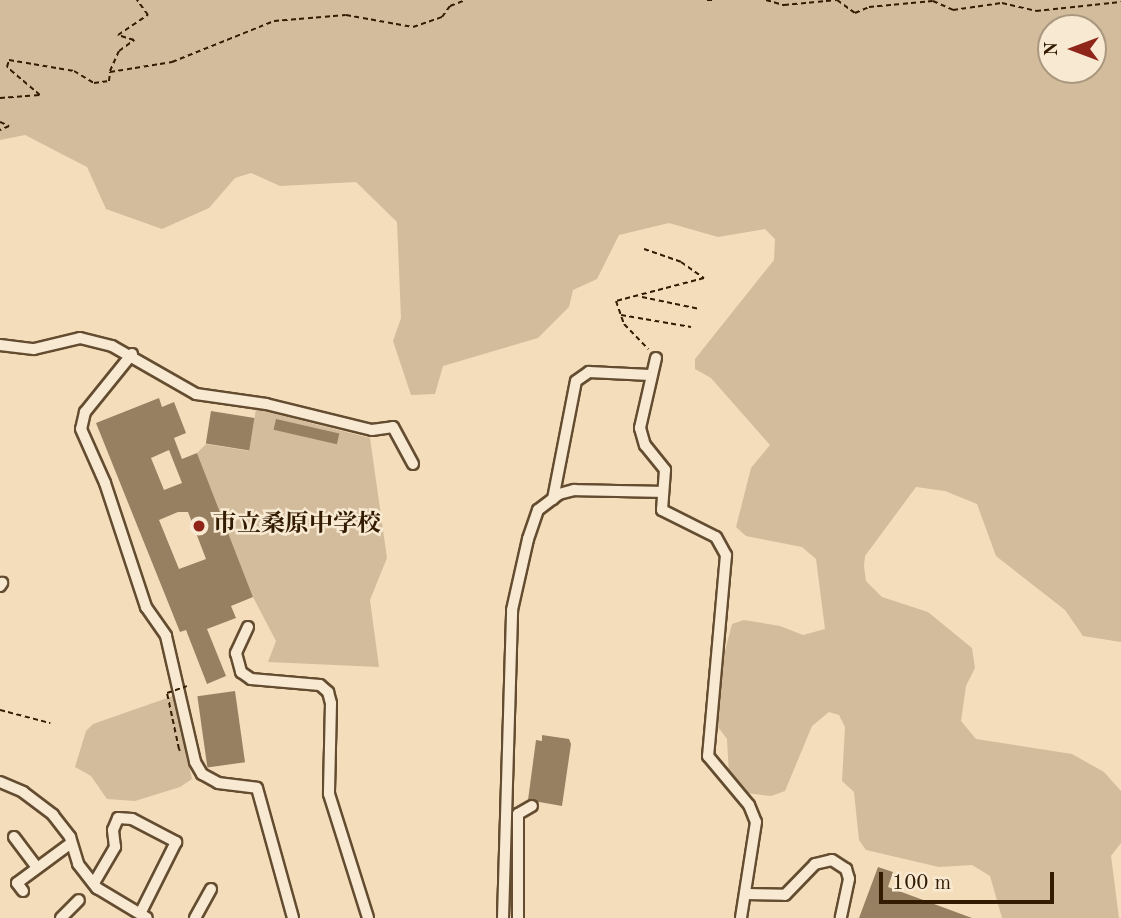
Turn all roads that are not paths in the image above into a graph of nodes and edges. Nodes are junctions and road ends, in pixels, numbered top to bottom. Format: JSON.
{"nodes":[{"id":1,"x":0,"y":345,"type":"edge"},
{"id":2,"x":132,"y":354,"type":"junction"},
{"id":3,"x":656,"y":358,"type":"road end"},
{"id":4,"x":650,"y":375,"type":"junction"},
{"id":5,"x":413,"y":464,"type":"dead end"},
{"id":6,"x":661,"y":492,"type":"junction"},
{"id":7,"x":553,"y":499,"type":"junction"},
{"id":8,"x":248,"y":627,"type":"dead end"},
{"id":9,"x":0,"y":782,"type":"edge"},
{"id":10,"x":532,"y":806,"type":"dead end"},
{"id":11,"x":14,"y":836,"type":"dead end"},
{"id":12,"x":71,"y":843,"type":"junction"},
{"id":13,"x":36,"y":866,"type":"junction"},
{"id":14,"x":94,"y":883,"type":"junction"},
{"id":15,"x":211,"y":889,"type":"dead end"},
{"id":16,"x":23,"y":891,"type":"dead end"},
{"id":17,"x":746,"y":894,"type":"junction"},
{"id":18,"x":79,"y":900,"type":"dead end"},
{"id":19,"x":143,"y":916,"type":"edge"},
{"id":20,"x":61,"y":918,"type":"edge"},
{"id":21,"x":195,"y":918,"type":"edge"},
{"id":22,"x":293,"y":918,"type":"edge"},
{"id":23,"x":368,"y":918,"type":"edge"},
{"id":24,"x":503,"y":918,"type":"edge"},
{"id":25,"x":519,"y":918,"type":"edge"},
{"id":26,"x":741,"y":918,"type":"edge"},
{"id":27,"x":841,"y":918,"type":"edge"}],
"edges":[{"from":1,"to":2,"type":"street"},
{"from":2,"to":5,"type":"street"},
{"from":2,"to":22,"type":"street"},
{"from":3,"to":4,"type":"street"},
{"from":4,"to":6,"type":"street"},
{"from":4,"to":7,"type":"street"},
{"from":6,"to":7,"type":"street"},
{"from":6,"to":17,"type":"street"},
{"from":7,"to":24,"type":"street"},
{"from":8,"to":23,"type":"street"},
{"from":9,"to":12,"type":"street"},
{"from":10,"to":25,"type":"street"},
{"from":11,"to":13,"type":"street"},
{"from":12,"to":13,"type":"street"},
{"from":12,"to":14,"type":"street"},
{"from":13,"to":16,"type":"street"},
{"from":14,"to":19,"type":"street"},
{"from":14,"to":19,"type":"street"},
{"from":15,"to":21,"type":"street"},
{"from":17,"to":26,"type":"street"},
{"from":17,"to":27,"type":"street"},
{"from":18,"to":20,"type":"street"}]}
